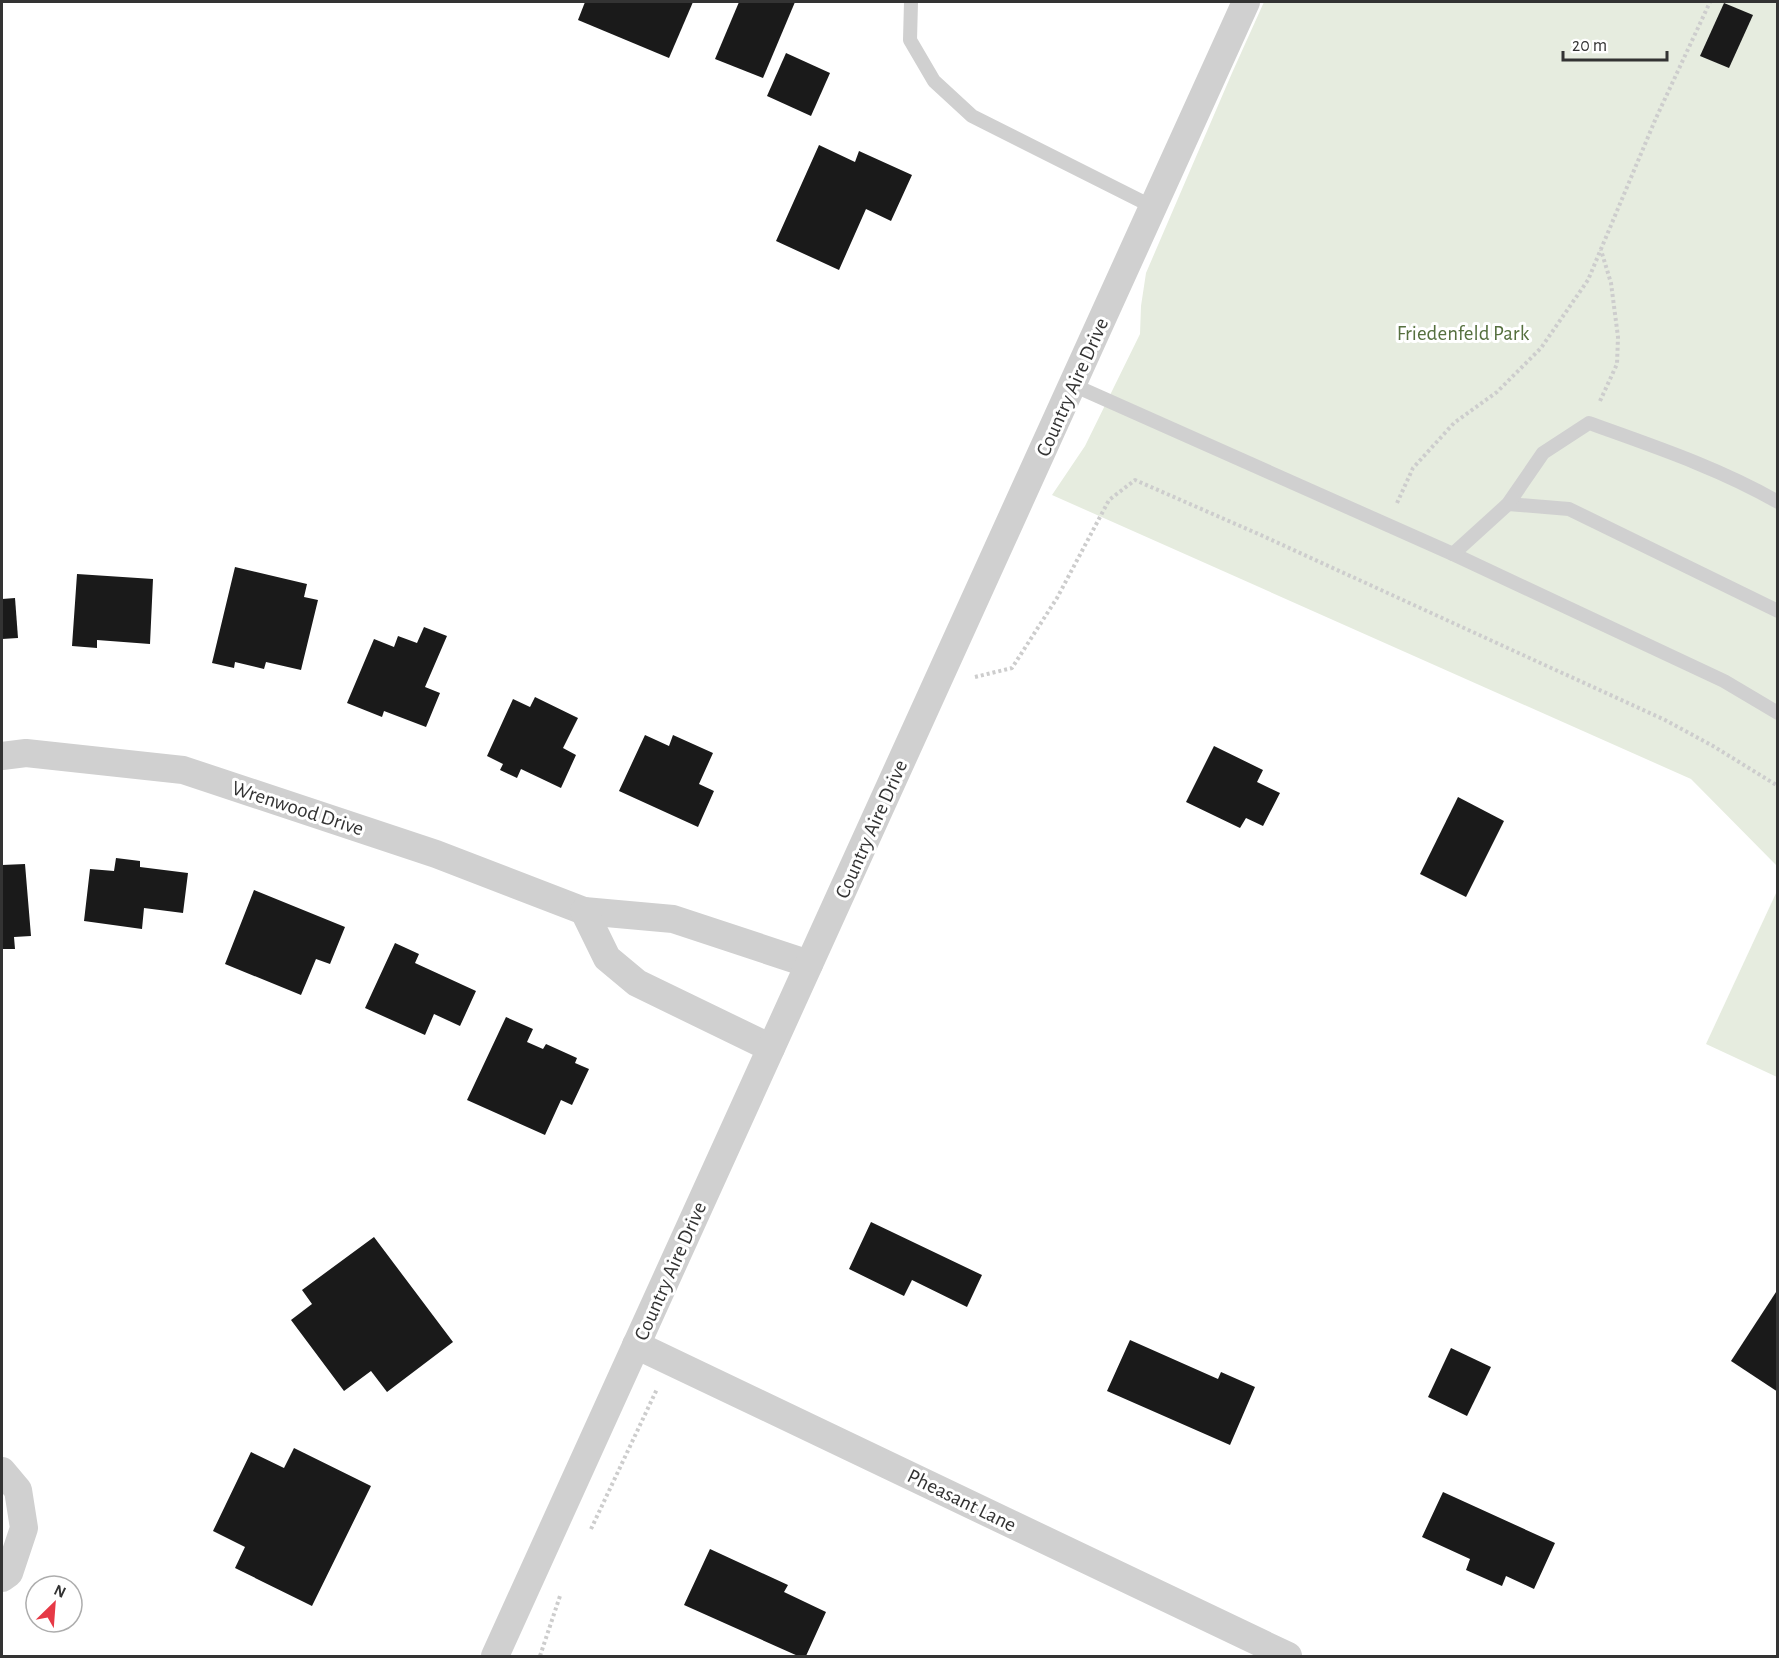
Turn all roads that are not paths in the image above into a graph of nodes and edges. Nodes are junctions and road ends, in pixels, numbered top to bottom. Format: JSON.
{"nodes":[{"id":1,"x":911,"y":2,"type":"edge"},
{"id":2,"x":1246,"y":2,"type":"edge"},
{"id":3,"x":1153,"y":207,"type":"junction"},
{"id":4,"x":1073,"y":385,"type":"junction"},
{"id":5,"x":1778,"y":502,"type":"edge"},
{"id":6,"x":1508,"y":504,"type":"junction"},
{"id":7,"x":1453,"y":554,"type":"junction"},
{"id":8,"x":1778,"y":611,"type":"edge"},
{"id":9,"x":1778,"y":712,"type":"edge"},
{"id":10,"x":2,"y":756,"type":"edge"},
{"id":11,"x":584,"y":911,"type":"junction"},
{"id":12,"x":809,"y":964,"type":"junction"},
{"id":13,"x":771,"y":1047,"type":"junction"},
{"id":14,"x":636,"y":1345,"type":"junction"},
{"id":15,"x":2,"y":1471,"type":"edge"},
{"id":16,"x":2,"y":1578,"type":"edge"},
{"id":17,"x":495,"y":1656,"type":"edge"},
{"id":18,"x":1288,"y":1656,"type":"edge"}],
"edges":[{"from":1,"to":3,"type":"lane"},
{"from":2,"to":3,"type":"street","name":"Country Aire Drive"},
{"from":3,"to":4,"type":"street","name":"Country Aire Drive"},
{"from":4,"to":7,"type":"lane"},
{"from":4,"to":12,"type":"street","name":"Country Aire Drive"},
{"from":5,"to":6,"type":"lane"},
{"from":6,"to":7,"type":"lane"},
{"from":6,"to":8,"type":"lane"},
{"from":7,"to":9,"type":"lane"},
{"from":10,"to":11,"type":"street","name":"Wrenwood Drive"},
{"from":11,"to":12,"type":"street","name":"Wrenwood Drive"},
{"from":11,"to":13,"type":"street"},
{"from":12,"to":13,"type":"street","name":"Country Aire Drive"},
{"from":13,"to":14,"type":"street","name":"Country Aire Drive"},
{"from":14,"to":17,"type":"street","name":"Country Aire Drive"},
{"from":14,"to":18,"type":"street","name":"Pheasant Lane"},
{"from":15,"to":16,"type":"street"}]}
